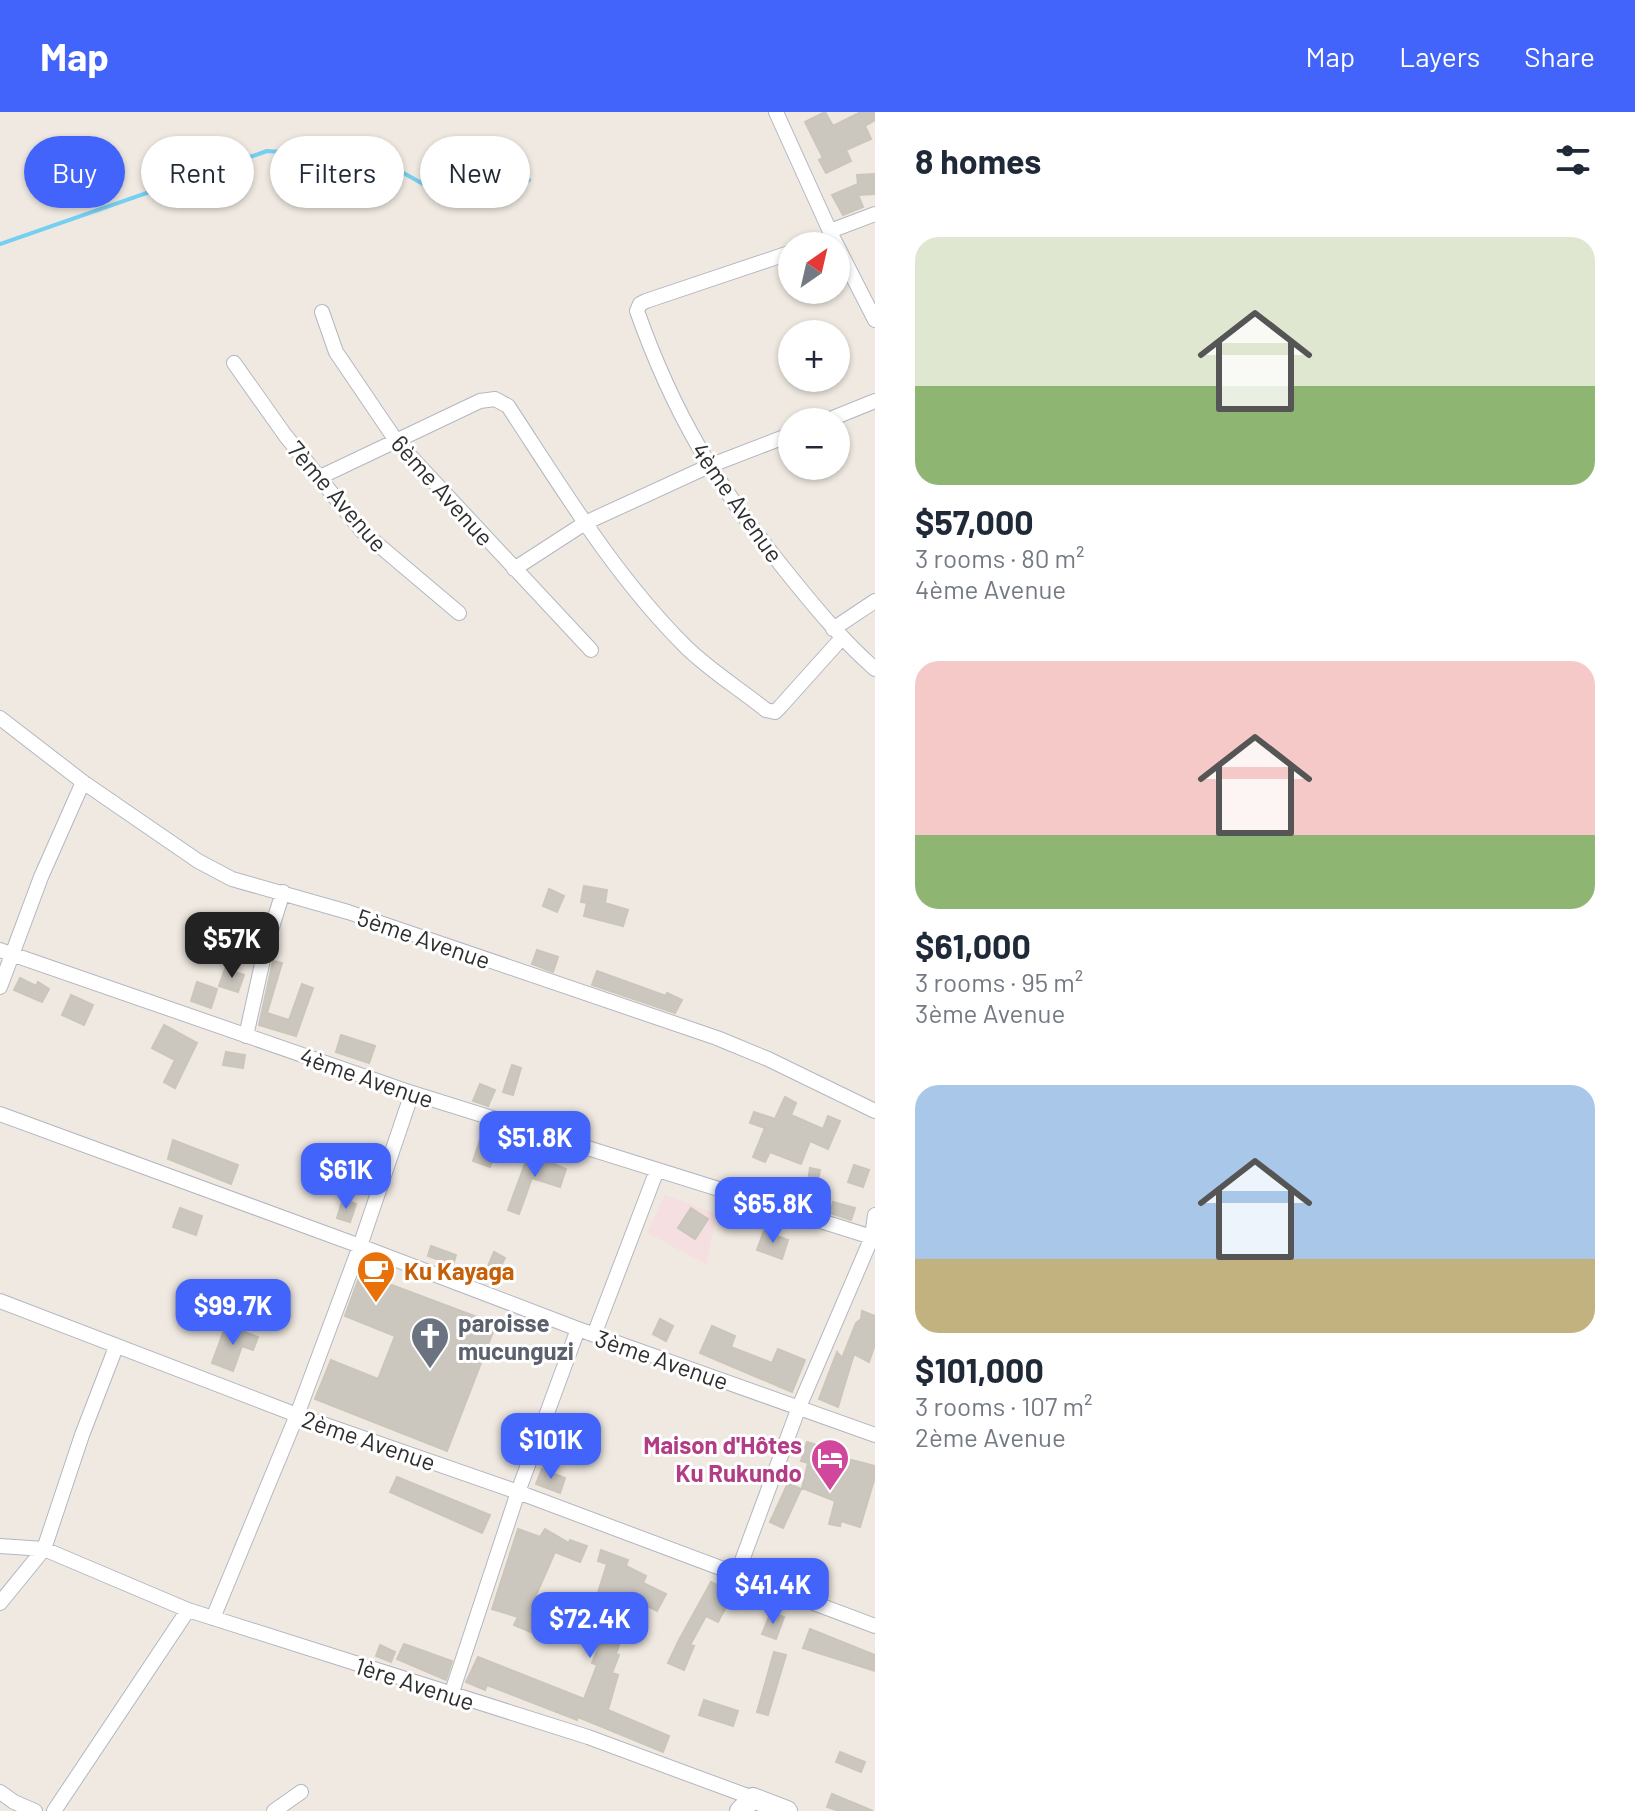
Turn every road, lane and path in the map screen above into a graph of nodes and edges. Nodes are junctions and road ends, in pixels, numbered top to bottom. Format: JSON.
{"nodes":[{"id":1,"x":782,"y":114,"type":"edge"},
{"id":2,"x":875,"y":214,"type":"edge"},
{"id":3,"x":830,"y":232,"type":"edge"},
{"id":4,"x":835,"y":232,"type":"edge"},
{"id":5,"x":778,"y":257,"type":"edge"},
{"id":6,"x":850,"y":271,"type":"edge"},
{"id":7,"x":322,"y":312,"type":"dead end"},
{"id":8,"x":875,"y":320,"type":"edge"},
{"id":9,"x":234,"y":363,"type":"dead end"},
{"id":10,"x":875,"y":401,"type":"edge"},
{"id":11,"x":850,"y":411,"type":"edge"},
{"id":12,"x":778,"y":439,"type":"edge"},
{"id":13,"x":397,"y":442,"type":"junction"},
{"id":14,"x":709,"y":466,"type":"junction"},
{"id":15,"x":318,"y":478,"type":"junction"},
{"id":16,"x":585,"y":523,"type":"junction"},
{"id":17,"x":514,"y":569,"type":"junction"},
{"id":18,"x":875,"y":601,"type":"edge"},
{"id":19,"x":459,"y":613,"type":"dead end"},
{"id":20,"x":837,"y":634,"type":"junction"},
{"id":21,"x":591,"y":650,"type":"dead end"},
{"id":22,"x":875,"y":669,"type":"edge"},
{"id":23,"x":0,"y":718,"type":"edge"},
{"id":24,"x":83,"y":782,"type":"junction"},
{"id":25,"x":283,"y":892,"type":"junction"},
{"id":26,"x":6,"y":952,"type":"edge"},
{"id":27,"x":0,"y":987,"type":"edge"},
{"id":28,"x":246,"y":1036,"type":"junction"},
{"id":29,"x":412,"y":1093,"type":"junction"},
{"id":30,"x":875,"y":1111,"type":"edge"},
{"id":31,"x":0,"y":1114,"type":"edge"},
{"id":32,"x":657,"y":1170,"type":"junction"},
{"id":33,"x":875,"y":1215,"type":"edge"},
{"id":34,"x":873,"y":1238,"type":"edge"},
{"id":35,"x":360,"y":1246,"type":"junction"},
{"id":36,"x":0,"y":1301,"type":"edge"},
{"id":37,"x":578,"y":1329,"type":"junction"},
{"id":38,"x":594,"y":1335,"type":"junction"},
{"id":39,"x":116,"y":1347,"type":"junction"},
{"id":40,"x":799,"y":1407,"type":"junction"},
{"id":41,"x":297,"y":1415,"type":"junction"},
{"id":42,"x":875,"y":1435,"type":"edge"},
{"id":43,"x":518,"y":1492,"type":"junction"},
{"id":44,"x":0,"y":1546,"type":"edge"},
{"id":45,"x":44,"y":1549,"type":"junction"},
{"id":46,"x":737,"y":1574,"type":"junction"},
{"id":47,"x":0,"y":1603,"type":"edge"},
{"id":48,"x":188,"y":1610,"type":"junction"},
{"id":49,"x":213,"y":1618,"type":"junction"},
{"id":50,"x":875,"y":1626,"type":"edge"},
{"id":51,"x":451,"y":1695,"type":"junction"},
{"id":52,"x":0,"y":1792,"type":"edge"},
{"id":53,"x":301,"y":1792,"type":"dead end"},
{"id":54,"x":747,"y":1805,"type":"edge"},
{"id":55,"x":35,"y":1811,"type":"edge"},
{"id":56,"x":54,"y":1811,"type":"edge"},
{"id":57,"x":274,"y":1811,"type":"edge"},
{"id":58,"x":787,"y":1811,"type":"edge"}],
"edges":[{"from":1,"to":3,"type":"street"},
{"from":2,"to":4,"type":"street"},
{"from":5,"to":14,"type":"street","name":"4ème Avenue"},
{"from":6,"to":8,"type":"street"},
{"from":7,"to":13,"type":"street","name":"6ème Avenue"},
{"from":9,"to":15,"type":"street","name":"7ème Avenue"},
{"from":10,"to":11,"type":"street"},
{"from":12,"to":14,"type":"street"},
{"from":13,"to":15,"type":"street"},
{"from":13,"to":16,"type":"street"},
{"from":13,"to":17,"type":"street","name":"6ème Avenue"},
{"from":14,"to":16,"type":"street"},
{"from":14,"to":20,"type":"street","name":"4ème Avenue"},
{"from":15,"to":19,"type":"street","name":"7ème Avenue"},
{"from":16,"to":17,"type":"street"},
{"from":16,"to":20,"type":"street"},
{"from":17,"to":21,"type":"street","name":"6ème Avenue"},
{"from":18,"to":20,"type":"street"},
{"from":20,"to":22,"type":"street","name":"4ème Avenue"},
{"from":23,"to":24,"type":"street","name":"5ème Avenue"},
{"from":24,"to":25,"type":"street","name":"5ème Avenue"},
{"from":24,"to":26,"type":"street"},
{"from":25,"to":28,"type":"street"},
{"from":25,"to":30,"type":"street","name":"5ème Avenue"},
{"from":26,"to":27,"type":"street"},
{"from":26,"to":28,"type":"street","name":"4ème Avenue"},
{"from":28,"to":29,"type":"street","name":"4ème Avenue"},
{"from":29,"to":32,"type":"street","name":"4ème Avenue"},
{"from":29,"to":35,"type":"street"},
{"from":31,"to":35,"type":"street","name":"3ème Avenue"},
{"from":32,"to":34,"type":"street","name":"4ème Avenue"},
{"from":32,"to":38,"type":"street"},
{"from":33,"to":34,"type":"street"},
{"from":34,"to":40,"type":"street"},
{"from":35,"to":37,"type":"street","name":"3ème Avenue"},
{"from":35,"to":41,"type":"street"},
{"from":36,"to":39,"type":"street","name":"2ème Avenue"},
{"from":37,"to":38,"type":"street","name":"3ème Avenue"},
{"from":37,"to":43,"type":"street"},
{"from":38,"to":40,"type":"street","name":"3ème Avenue"},
{"from":39,"to":41,"type":"street","name":"2ème Avenue"},
{"from":39,"to":45,"type":"street"},
{"from":40,"to":42,"type":"street","name":"3ème Avenue"},
{"from":40,"to":46,"type":"street"},
{"from":41,"to":43,"type":"street","name":"2ème Avenue"},
{"from":41,"to":49,"type":"street"},
{"from":43,"to":46,"type":"street","name":"2ème Avenue"},
{"from":43,"to":51,"type":"street"},
{"from":44,"to":45,"type":"street","name":"1ère Avenue"},
{"from":45,"to":47,"type":"street"},
{"from":45,"to":48,"type":"street","name":"1ère Avenue"},
{"from":46,"to":50,"type":"street","name":"2ème Avenue"},
{"from":48,"to":49,"type":"street","name":"1ère Avenue"},
{"from":48,"to":56,"type":"street"},
{"from":49,"to":51,"type":"street","name":"1ère Avenue"},
{"from":51,"to":54,"type":"street","name":"1ère Avenue"},
{"from":52,"to":55,"type":"street"},
{"from":53,"to":57,"type":"street"},
{"from":54,"to":58,"type":"main road","name":"1ère Avenue"}]}
